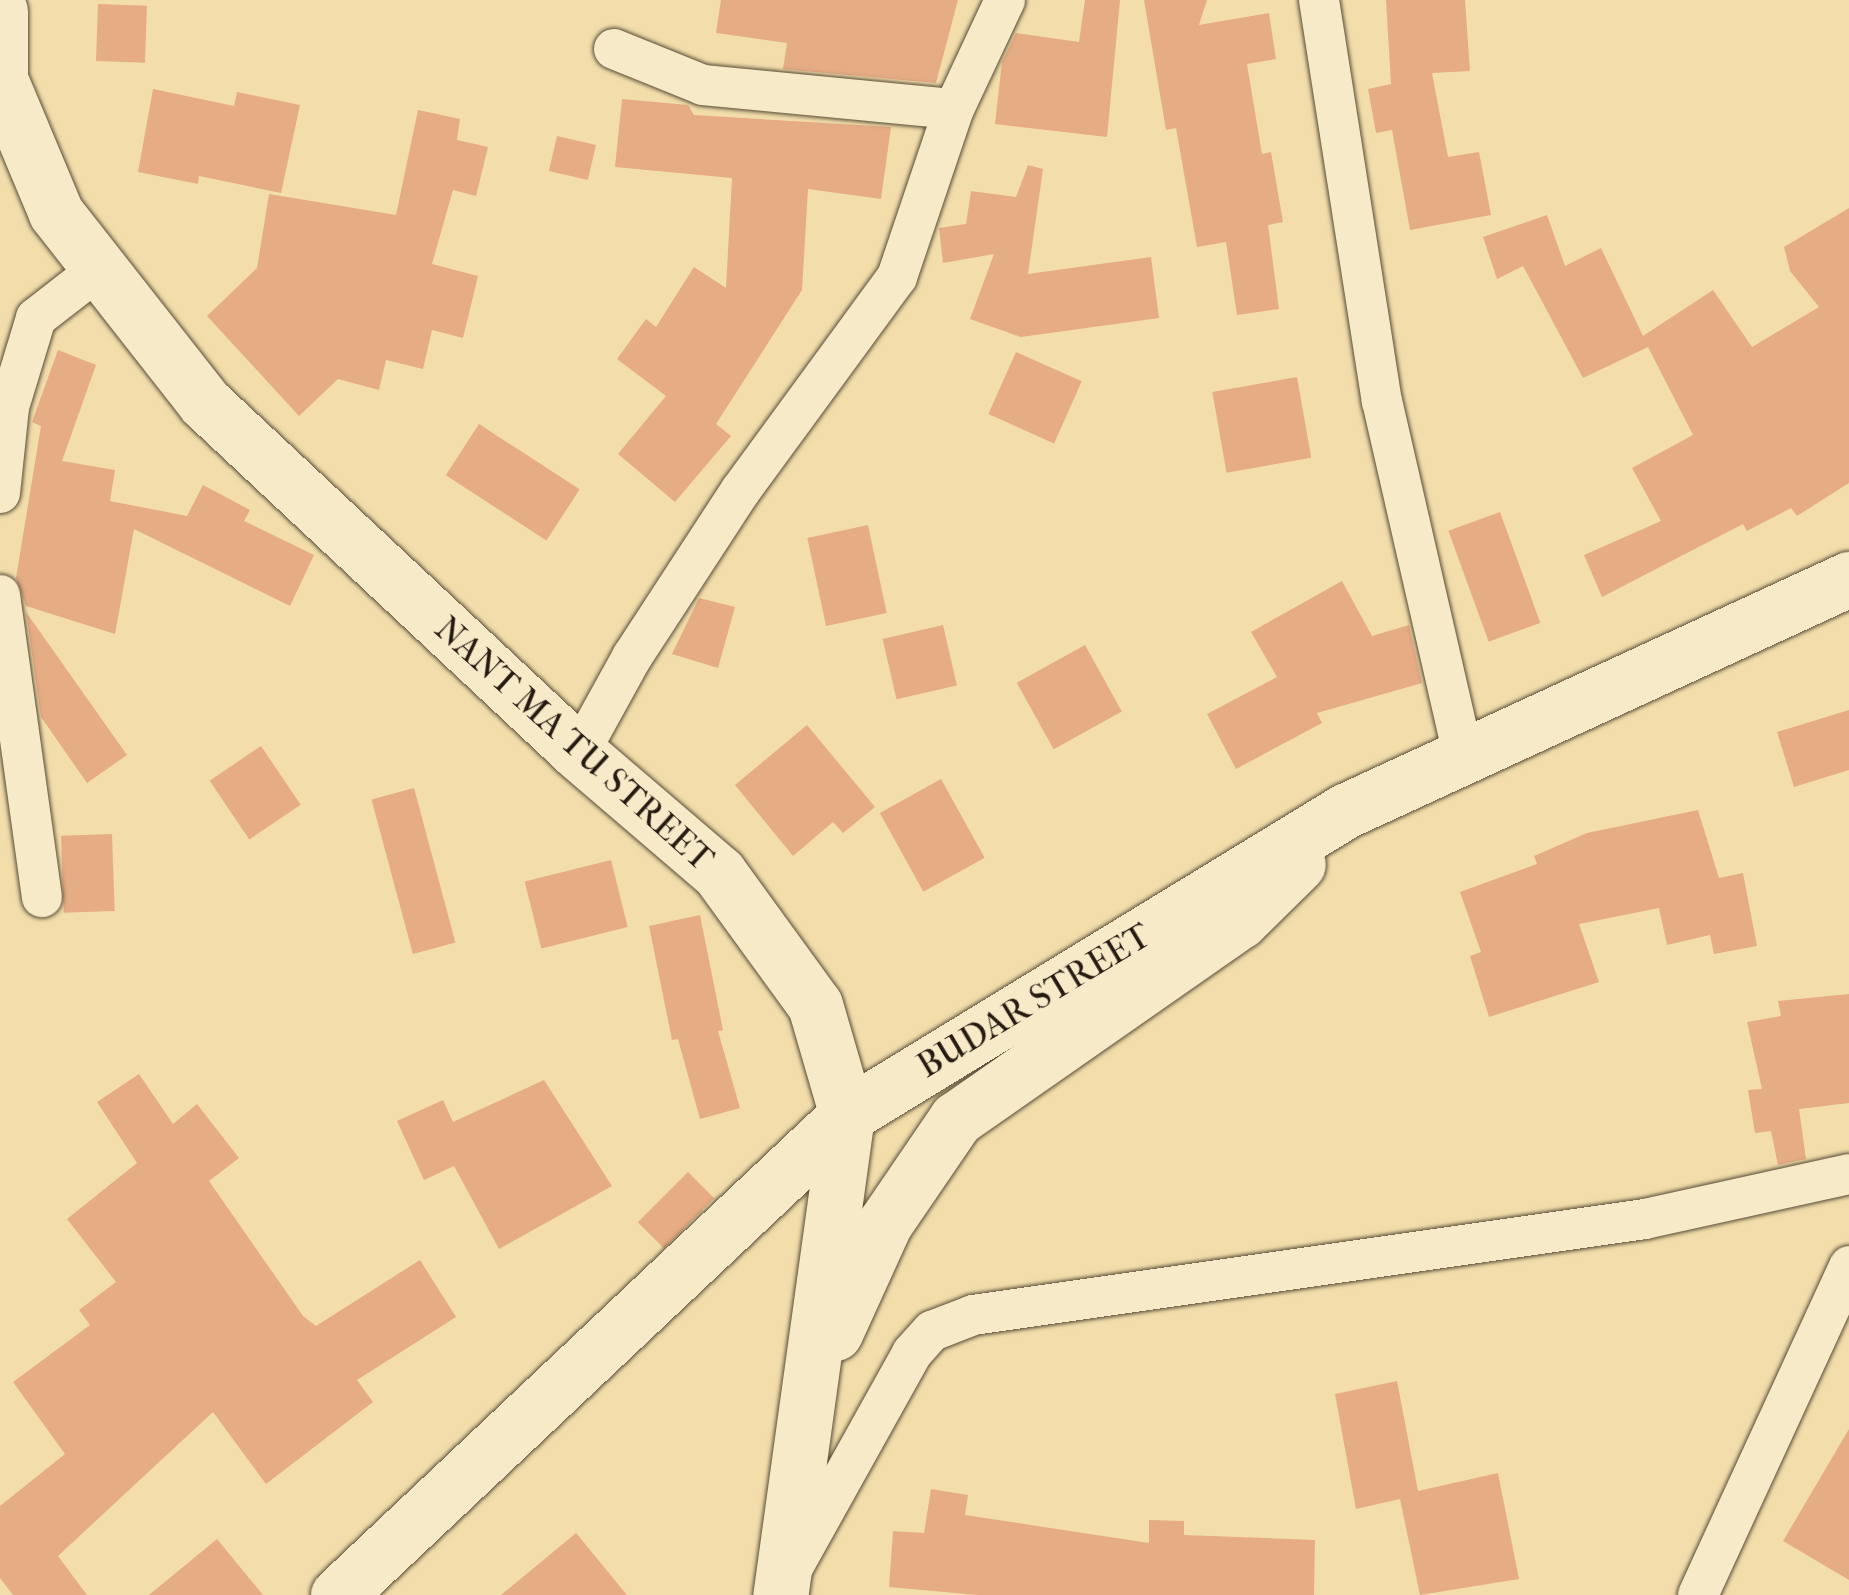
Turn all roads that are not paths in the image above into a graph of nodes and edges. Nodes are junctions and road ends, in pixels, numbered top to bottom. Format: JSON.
{"nodes":[{"id":1,"x":1005,"y":0,"type":"edge"},
{"id":2,"x":1319,"y":0,"type":"edge"},
{"id":3,"x":0,"y":11,"type":"edge"},
{"id":4,"x":614,"y":49,"type":"dead end"},
{"id":5,"x":954,"y":109,"type":"junction"},
{"id":6,"x":99,"y":268,"type":"junction"},
{"id":7,"x":0,"y":493,"type":"edge"},
{"id":8,"x":1849,"y":579,"type":"edge"},
{"id":9,"x":0,"y":594,"type":"edge"},
{"id":10,"x":579,"y":754,"type":"junction"},
{"id":11,"x":1463,"y":754,"type":"junction"},
{"id":12,"x":1345,"y":811,"type":"junction"},
{"id":13,"x":42,"y":897,"type":"dead end"},
{"id":14,"x":847,"y":1115,"type":"junction"},
{"id":15,"x":1849,"y":1174,"type":"edge"},
{"id":16,"x":1849,"y":1266,"type":"edge"},
{"id":17,"x":809,"y":1390,"type":"junction"},
{"id":18,"x":781,"y":1591,"type":"edge"},
{"id":19,"x":338,"y":1595,"type":"edge"},
{"id":20,"x":1698,"y":1595,"type":"edge"}],
"edges":[{"from":1,"to":5,"type":"street"},
{"from":2,"to":11,"type":"street"},
{"from":3,"to":6,"type":"main road","name":"NANT MA TU STREET"},
{"from":4,"to":5,"type":"street"},
{"from":5,"to":10,"type":"street"},
{"from":6,"to":7,"type":"street"},
{"from":6,"to":10,"type":"main road","name":"NANT MA TU STREET"},
{"from":8,"to":11,"type":"main road","name":"BUDAR STREET"},
{"from":9,"to":13,"type":"street"},
{"from":10,"to":14,"type":"main road","name":"NANT MA TU STREET"},
{"from":11,"to":12,"type":"main road","name":"BUDAR STREET"},
{"from":12,"to":14,"type":"main road","name":"BUDAR STREET"},
{"from":12,"to":17,"type":"main road"},
{"from":14,"to":17,"type":"main road","name":"NANT MA TU STREET"},
{"from":14,"to":19,"type":"main road","name":"BUDAR STREET"},
{"from":15,"to":18,"type":"street"},
{"from":16,"to":20,"type":"street"},
{"from":17,"to":18,"type":"main road","name":"NANT MA TU STREET"}]}
